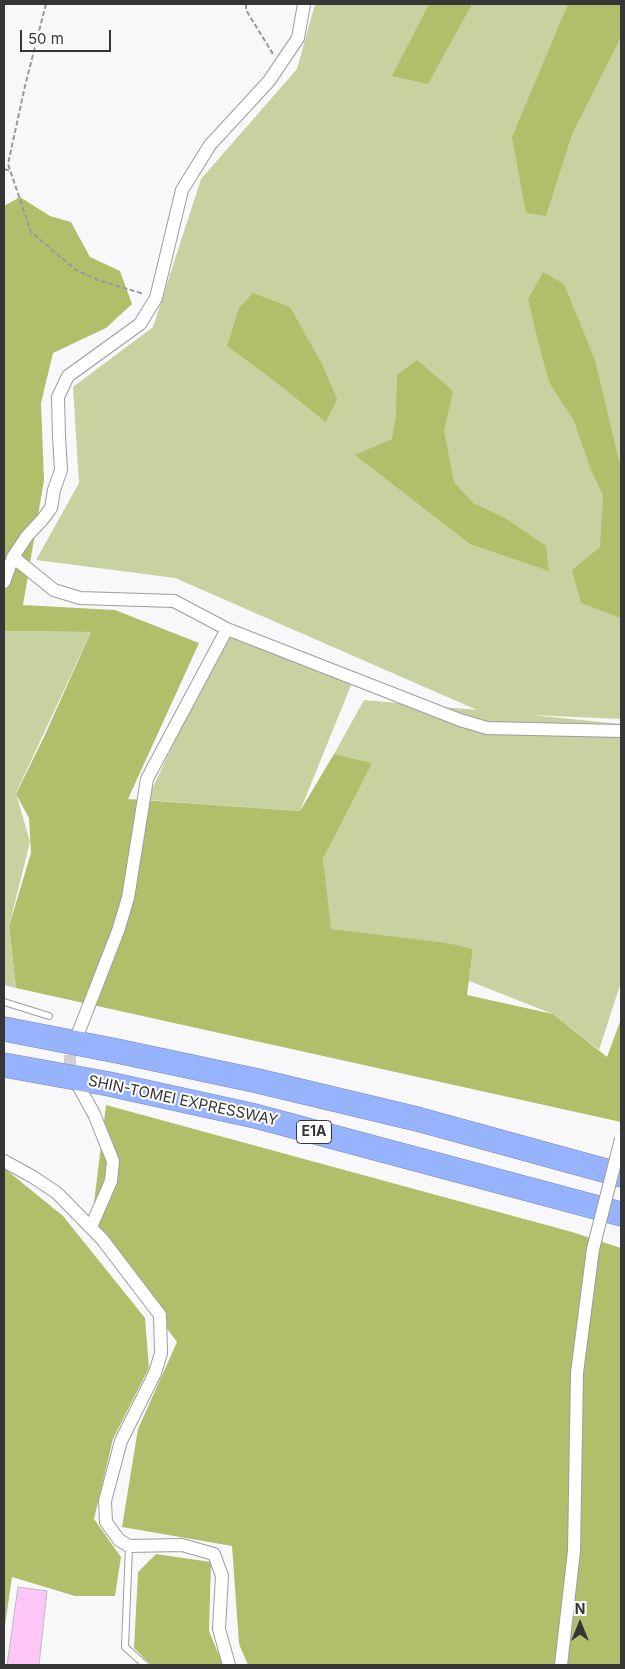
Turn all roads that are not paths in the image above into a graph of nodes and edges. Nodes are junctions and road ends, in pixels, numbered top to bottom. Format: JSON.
{"nodes":[{"id":1,"x":304,"y":4,"type":"edge"},
{"id":2,"x":13,"y":557,"type":"junction"},
{"id":3,"x":4,"y":582,"type":"edge"},
{"id":4,"x":227,"y":629,"type":"junction"},
{"id":5,"x":621,"y":731,"type":"edge"},
{"id":6,"x":4,"y":1002,"type":"edge"},
{"id":7,"x":49,"y":1016,"type":"dead end"},
{"id":8,"x":4,"y":1029,"type":"edge"},
{"id":9,"x":77,"y":1036,"type":"tunnel mouth"},
{"id":10,"x":4,"y":1065,"type":"edge"},
{"id":11,"x":78,"y":1085,"type":"tunnel mouth"},
{"id":12,"x":621,"y":1139,"type":"edge"},
{"id":13,"x":4,"y":1161,"type":"edge"},
{"id":14,"x":621,"y":1175,"type":"edge"},
{"id":15,"x":621,"y":1214,"type":"edge"},
{"id":16,"x":91,"y":1227,"type":"junction"},
{"id":17,"x":129,"y":1546,"type":"junction"},
{"id":18,"x":145,"y":1665,"type":"edge"},
{"id":19,"x":228,"y":1665,"type":"edge"},
{"id":20,"x":561,"y":1665,"type":"edge"}],
"edges":[{"from":1,"to":2,"type":"street"},
{"from":2,"to":3,"type":"street"},
{"from":2,"to":4,"type":"street"},
{"from":4,"to":5,"type":"street"},
{"from":4,"to":9,"type":"street"},
{"from":6,"to":7,"type":"lane"},
{"from":8,"to":14,"type":"highway","number":"E1A"},
{"from":10,"to":15,"type":"highway","name":"SHIN-TOMEI EXPRESSWAY","number":"E1A"},
{"from":11,"to":16,"type":"street"},
{"from":12,"to":20,"type":"street","bridge":true},
{"from":13,"to":16,"type":"street"},
{"from":16,"to":17,"type":"street"},
{"from":17,"to":18,"type":"lane"},
{"from":17,"to":19,"type":"street"}]}
